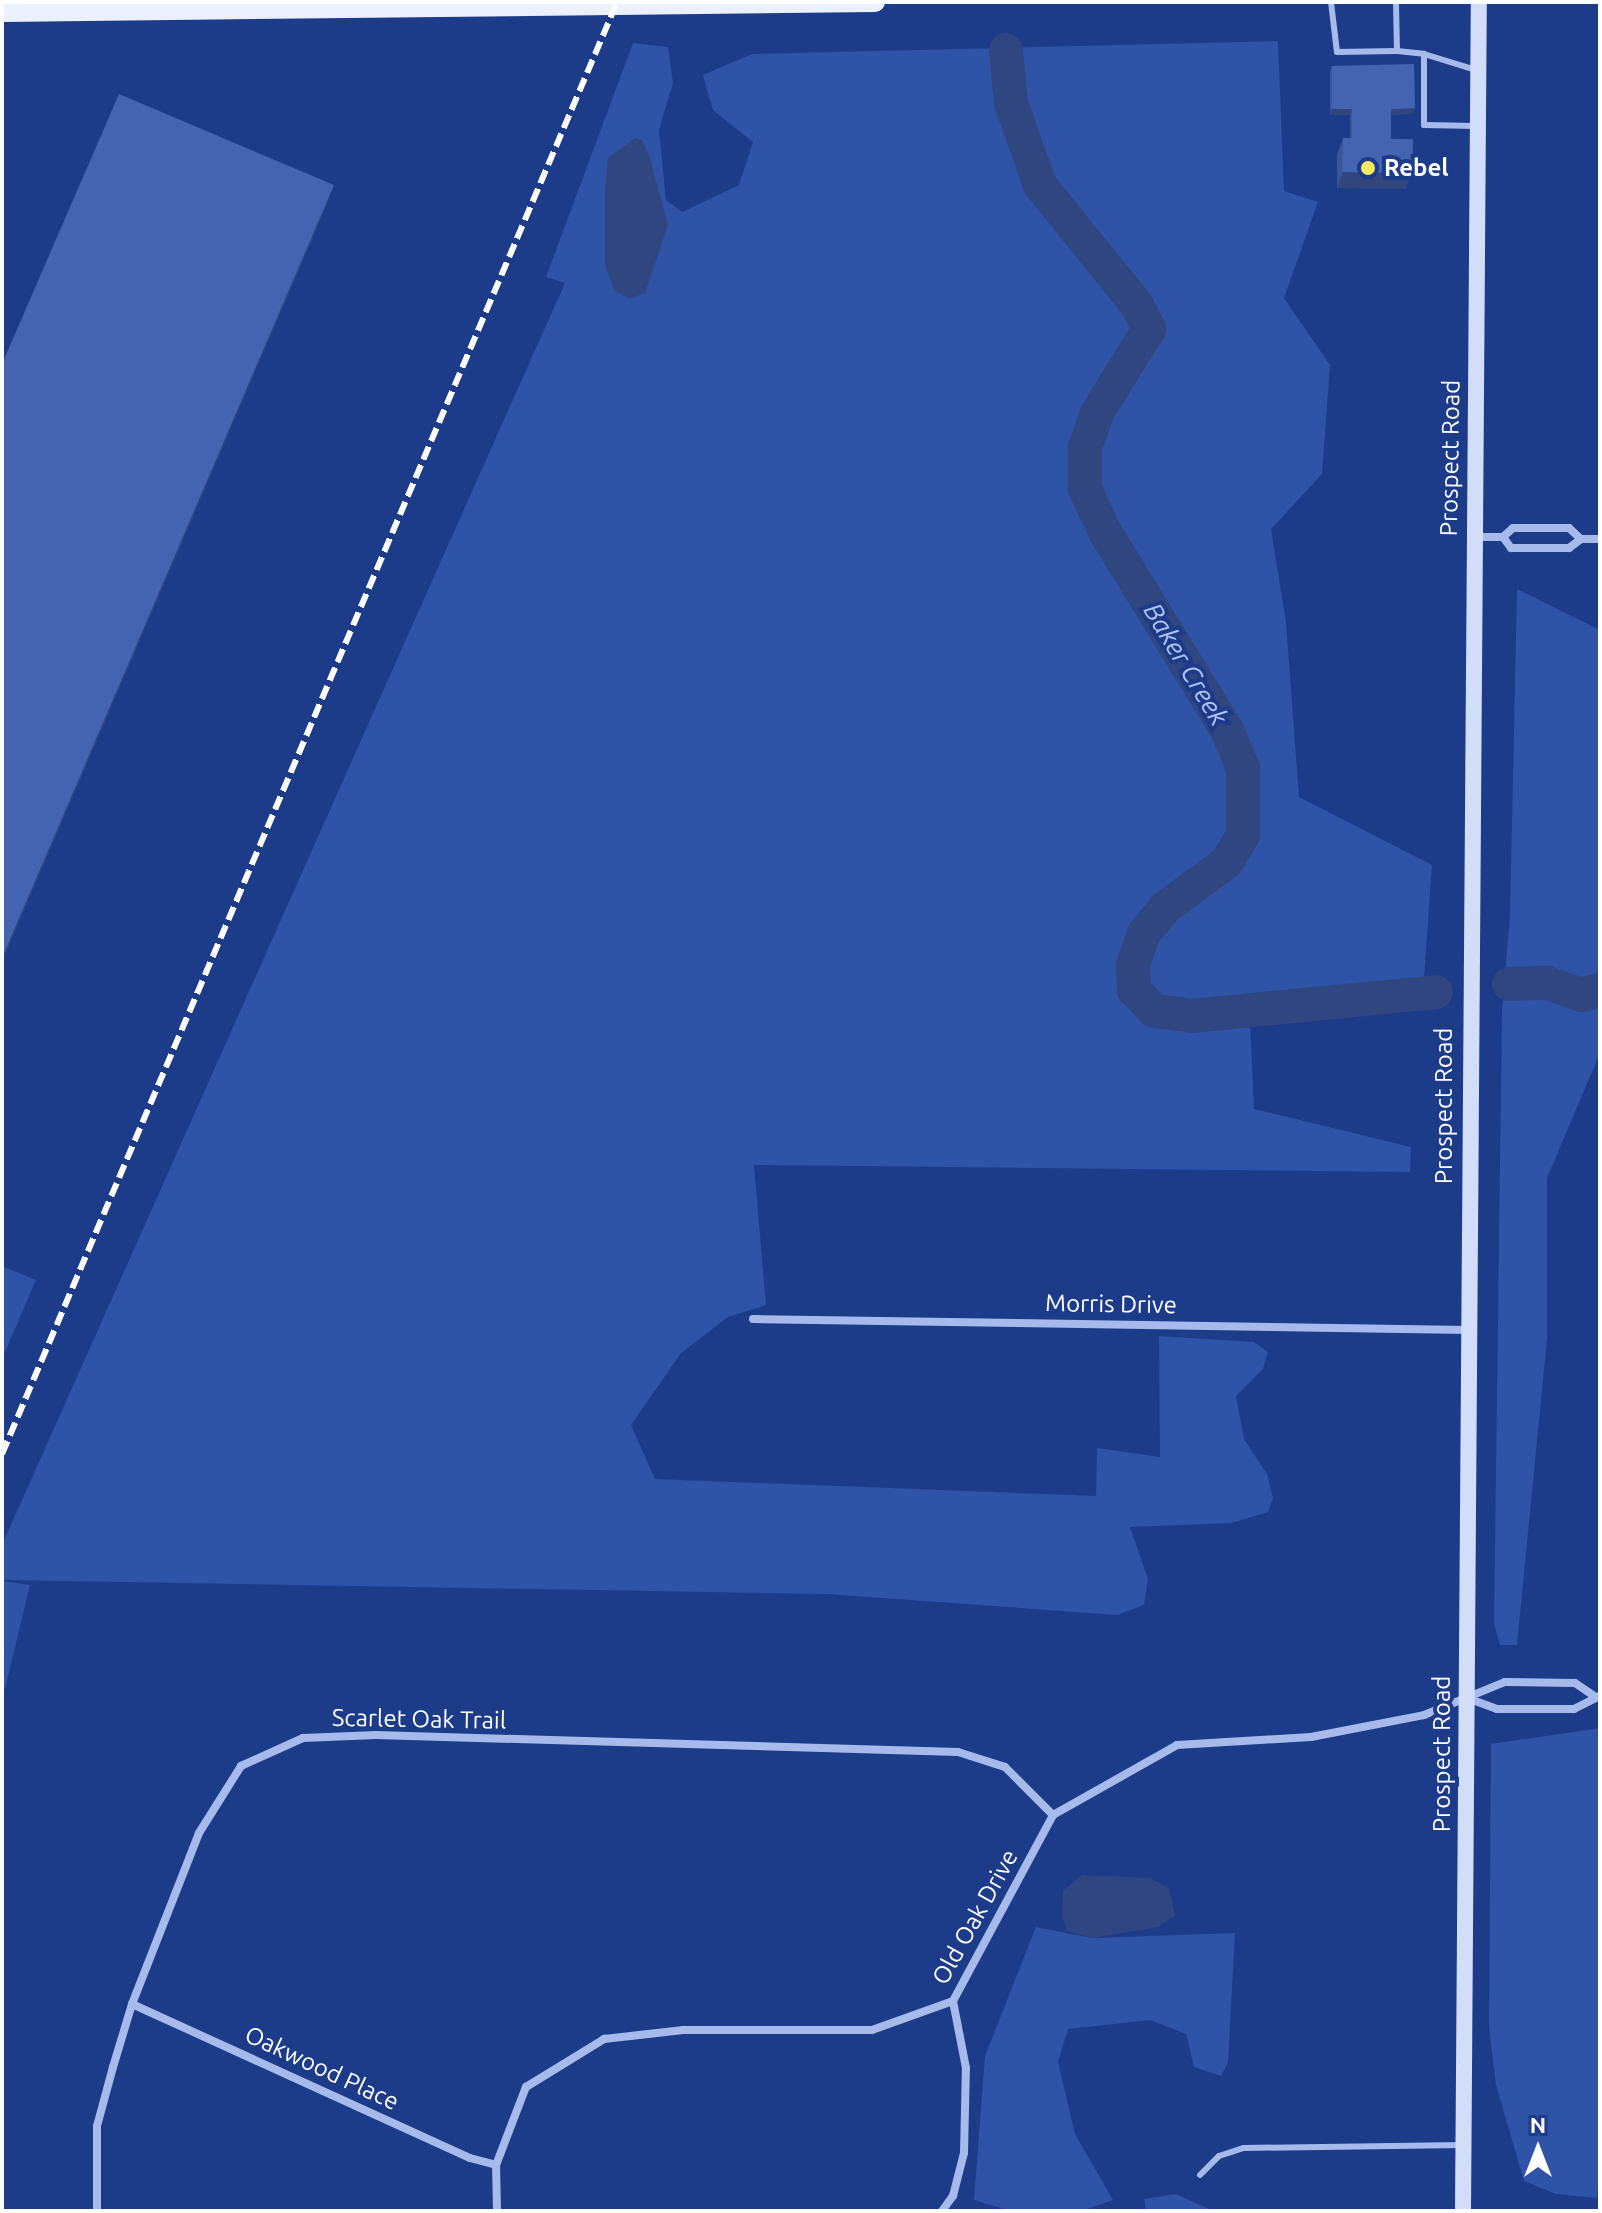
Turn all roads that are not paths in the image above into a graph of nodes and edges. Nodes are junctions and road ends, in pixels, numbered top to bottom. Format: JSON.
{"nodes":[{"id":1,"x":875,"y":2,"type":"edge"},
{"id":2,"x":1331,"y":2,"type":"edge"},
{"id":3,"x":1396,"y":2,"type":"edge"},
{"id":4,"x":1479,"y":2,"type":"edge"},
{"id":5,"x":145,"y":6,"type":"edge"},
{"id":6,"x":2,"y":12,"type":"edge"},
{"id":7,"x":1397,"y":51,"type":"junction"},
{"id":8,"x":1424,"y":54,"type":"junction"},
{"id":9,"x":1476,"y":70,"type":"junction"},
{"id":10,"x":1478,"y":126,"type":"junction"},
{"id":11,"x":1473,"y":537,"type":"junction"},
{"id":12,"x":1503,"y":537,"type":"junction"},
{"id":13,"x":1581,"y":539,"type":"junction"},
{"id":14,"x":1600,"y":539,"type":"edge"},
{"id":15,"x":753,"y":1319,"type":"dead end"},
{"id":16,"x":1468,"y":1330,"type":"junction"},
{"id":17,"x":1597,"y":1696,"type":"edge"},
{"id":18,"x":1466,"y":1698,"type":"junction"},
{"id":19,"x":1053,"y":1815,"type":"junction"},
{"id":20,"x":953,"y":2001,"type":"junction"},
{"id":21,"x":132,"y":2004,"type":"junction"},
{"id":22,"x":1463,"y":2145,"type":"junction"},
{"id":23,"x":496,"y":2165,"type":"junction"},
{"id":24,"x":1200,"y":2175,"type":"dead end"},
{"id":25,"x":97,"y":2211,"type":"edge"},
{"id":26,"x":497,"y":2211,"type":"edge"},
{"id":27,"x":942,"y":2211,"type":"edge"},
{"id":28,"x":1463,"y":2211,"type":"edge"}],
"edges":[{"from":1,"to":5,"type":"main road"},
{"from":2,"to":7,"type":"lane"},
{"from":3,"to":7,"type":"lane"},
{"from":4,"to":9,"type":"street","name":"Prospect Road"},
{"from":5,"to":6,"type":"main road"},
{"from":7,"to":8,"type":"lane"},
{"from":8,"to":9,"type":"lane"},
{"from":8,"to":10,"type":"lane"},
{"from":9,"to":10,"type":"street","name":"Prospect Road"},
{"from":10,"to":11,"type":"street","name":"Prospect Road"},
{"from":11,"to":12,"type":"street"},
{"from":11,"to":16,"type":"street","name":"Prospect Road"},
{"from":12,"to":13,"type":"street"},
{"from":12,"to":13,"type":"street"},
{"from":13,"to":14,"type":"street"},
{"from":15,"to":16,"type":"street","name":"Morris Drive"},
{"from":16,"to":18,"type":"street","name":"Prospect Road"},
{"from":17,"to":18,"type":"street"},
{"from":17,"to":18,"type":"street"},
{"from":18,"to":19,"type":"street"},
{"from":18,"to":22,"type":"street","name":"Prospect Road"},
{"from":19,"to":20,"type":"street","name":"Old Oak Drive"},
{"from":19,"to":21,"type":"street","name":"Scarlet Oak Trail"},
{"from":20,"to":23,"type":"street","name":"Old Oak Drive"},
{"from":20,"to":27,"type":"street"},
{"from":21,"to":23,"type":"street","name":"Oakwood Place"},
{"from":21,"to":25,"type":"street","name":"Scarlet Oak Trail"},
{"from":22,"to":24,"type":"lane"},
{"from":22,"to":28,"type":"street","name":"Prospect Road"},
{"from":23,"to":26,"type":"street","name":"Old Oak Drive"}]}
